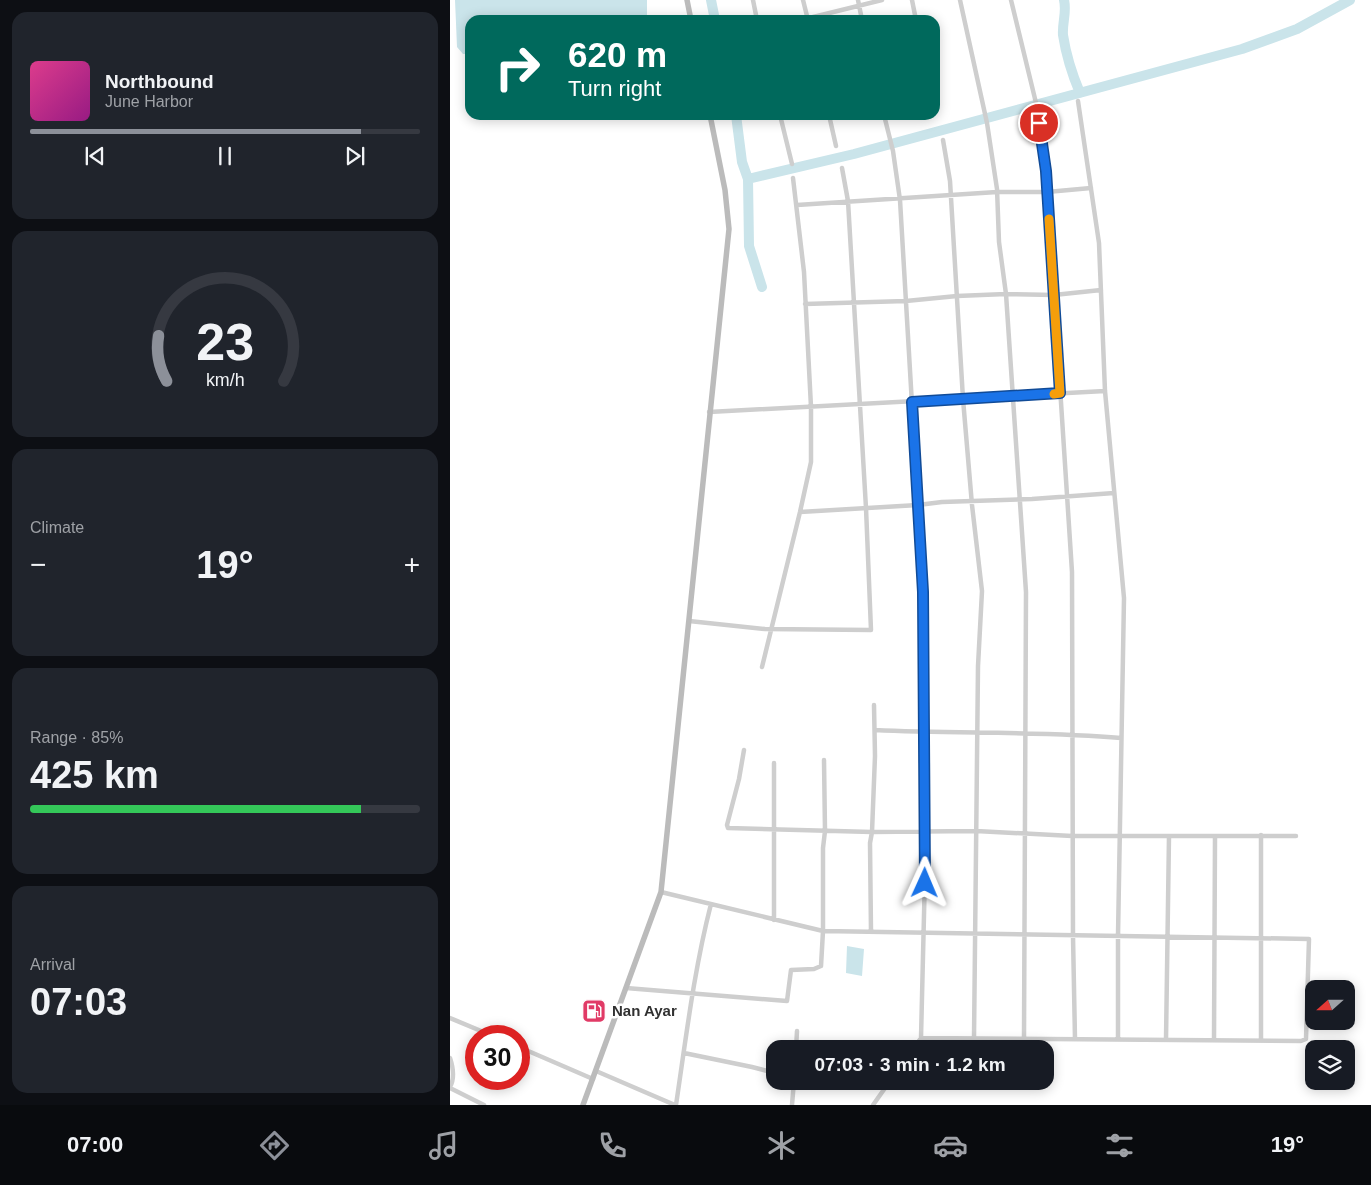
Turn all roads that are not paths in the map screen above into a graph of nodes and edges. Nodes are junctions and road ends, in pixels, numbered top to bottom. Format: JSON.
{"nodes":[{"id":1,"x":687,"y":0,"type":"edge"},
{"id":2,"x":753,"y":0,"type":"edge"},
{"id":3,"x":803,"y":0,"type":"edge"},
{"id":4,"x":858,"y":0,"type":"edge"},
{"id":5,"x":882,"y":0,"type":"edge"},
{"id":6,"x":912,"y":0,"type":"edge"},
{"id":7,"x":960,"y":0,"type":"edge"},
{"id":8,"x":1011,"y":0,"type":"edge"},
{"id":9,"x":859,"y":6,"type":"junction"},
{"id":10,"x":690,"y":15,"type":"edge"},
{"id":11,"x":756,"y":15,"type":"edge"},
{"id":12,"x":807,"y":15,"type":"edge"},
{"id":13,"x":824,"y":15,"type":"edge"},
{"id":14,"x":861,"y":15,"type":"edge"},
{"id":15,"x":915,"y":15,"type":"edge"},
{"id":16,"x":1078,"y":101,"type":"dead end"},
{"id":17,"x":711,"y":120,"type":"edge"},
{"id":18,"x":781,"y":120,"type":"edge"},
{"id":19,"x":830,"y":120,"type":"edge"},
{"id":20,"x":885,"y":120,"type":"edge"},
{"id":21,"x":942,"y":140,"type":"dead end"},
{"id":22,"x":836,"y":146,"type":"dead end"},
{"id":23,"x":792,"y":164,"type":"dead end"},
{"id":24,"x":842,"y":168,"type":"dead end"},
{"id":25,"x":793,"y":178,"type":"dead end"},
{"id":26,"x":1091,"y":188,"type":"junction"},
{"id":27,"x":997,"y":192,"type":"junction"},
{"id":28,"x":1047,"y":192,"type":"junction"},
{"id":29,"x":951,"y":195,"type":"junction"},
{"id":30,"x":900,"y":200,"type":"junction"},
{"id":31,"x":848,"y":201,"type":"junction"},
{"id":32,"x":797,"y":205,"type":"junction"},
{"id":33,"x":1101,"y":290,"type":"junction"},
{"id":34,"x":1006,"y":294,"type":"junction"},
{"id":35,"x":1054,"y":295,"type":"junction"},
{"id":36,"x":957,"y":296,"type":"junction"},
{"id":37,"x":906,"y":301,"type":"junction"},
{"id":38,"x":853,"y":302,"type":"junction"},
{"id":39,"x":805,"y":304,"type":"junction"},
{"id":40,"x":1105,"y":391,"type":"junction"},
{"id":41,"x":1060,"y":393,"type":"junction"},
{"id":42,"x":1012,"y":397,"type":"junction"},
{"id":43,"x":963,"y":399,"type":"junction"},
{"id":44,"x":912,"y":402,"type":"junction"},
{"id":45,"x":860,"y":404,"type":"junction"},
{"id":46,"x":811,"y":407,"type":"junction"},
{"id":47,"x":709,"y":412,"type":"junction"},
{"id":48,"x":1114,"y":493,"type":"junction"},
{"id":49,"x":1067,"y":497,"type":"junction"},
{"id":50,"x":1019,"y":499,"type":"junction"},
{"id":51,"x":971,"y":501,"type":"junction"},
{"id":52,"x":918,"y":505,"type":"junction"},
{"id":53,"x":866,"y":508,"type":"junction"},
{"id":54,"x":800,"y":512,"type":"junction"},
{"id":55,"x":689,"y":621,"type":"junction"},
{"id":56,"x":771,"y":629,"type":"junction"},
{"id":57,"x":762,"y":667,"type":"dead end"},
{"id":58,"x":874,"y":704,"type":"dead end"},
{"id":59,"x":875,"y":730,"type":"junction"},
{"id":60,"x":925,"y":732,"type":"junction"},
{"id":61,"x":977,"y":733,"type":"junction"},
{"id":62,"x":1025,"y":733,"type":"junction"},
{"id":63,"x":1072,"y":734,"type":"junction"},
{"id":64,"x":1121,"y":738,"type":"junction"},
{"id":65,"x":744,"y":750,"type":"dead end"},
{"id":66,"x":824,"y":760,"type":"dead end"},
{"id":67,"x":774,"y":763,"type":"dead end"},
{"id":68,"x":775,"y":830,"type":"junction"},
{"id":69,"x":825,"y":831,"type":"junction"},
{"id":70,"x":976,"y":831,"type":"junction"},
{"id":71,"x":872,"y":832,"type":"junction"},
{"id":72,"x":926,"y":833,"type":"junction"},
{"id":73,"x":1025,"y":834,"type":"junction"},
{"id":74,"x":1261,"y":835,"type":"junction"},
{"id":75,"x":1072,"y":836,"type":"junction"},
{"id":76,"x":1120,"y":836,"type":"junction"},
{"id":77,"x":1169,"y":836,"type":"junction"},
{"id":78,"x":1296,"y":836,"type":"dead end"},
{"id":79,"x":1215,"y":837,"type":"junction"},
{"id":80,"x":661,"y":892,"type":"junction"},
{"id":81,"x":711,"y":904,"type":"junction"},
{"id":82,"x":774,"y":920,"type":"junction"},
{"id":83,"x":823,"y":932,"type":"junction"},
{"id":84,"x":871,"y":932,"type":"junction"},
{"id":85,"x":924,"y":933,"type":"junction"},
{"id":86,"x":976,"y":935,"type":"junction"},
{"id":87,"x":1024,"y":935,"type":"junction"},
{"id":88,"x":1073,"y":936,"type":"junction"},
{"id":89,"x":1118,"y":936,"type":"junction"},
{"id":90,"x":1166,"y":937,"type":"junction"},
{"id":91,"x":1215,"y":938,"type":"junction"},
{"id":92,"x":1262,"y":938,"type":"junction"},
{"id":93,"x":626,"y":988,"type":"junction"},
{"id":94,"x":692,"y":993,"type":"junction"},
{"id":95,"x":450,"y":1018,"type":"edge"},
{"id":96,"x":467,"y":1025,"type":"edge"},
{"id":97,"x":797,"y":1031,"type":"dead end"},
{"id":98,"x":921,"y":1038,"type":"joint"},
{"id":99,"x":974,"y":1038,"type":"junction"},
{"id":100,"x":1024,"y":1038,"type":"junction"},
{"id":101,"x":1075,"y":1039,"type":"junction"},
{"id":102,"x":1118,"y":1039,"type":"junction"},
{"id":103,"x":796,"y":1040,"type":"edge"},
{"id":104,"x":1166,"y":1040,"type":"junction"},
{"id":105,"x":1214,"y":1040,"type":"junction"},
{"id":106,"x":1261,"y":1040,"type":"junction"},
{"id":107,"x":530,"y":1052,"type":"edge"},
{"id":108,"x":684,"y":1053,"type":"junction"},
{"id":109,"x":450,"y":1058,"type":"edge"},
{"id":110,"x":766,"y":1070,"type":"edge"},
{"id":111,"x":596,"y":1071,"type":"junction"},
{"id":112,"x":593,"y":1079,"type":"junction"},
{"id":113,"x":450,"y":1088,"type":"edge"},
{"id":114,"x":793,"y":1090,"type":"edge"},
{"id":115,"x":884,"y":1090,"type":"edge"},
{"id":116,"x":484,"y":1105,"type":"edge"},
{"id":117,"x":583,"y":1105,"type":"edge"},
{"id":118,"x":676,"y":1105,"type":"edge"},
{"id":119,"x":792,"y":1105,"type":"edge"},
{"id":120,"x":873,"y":1105,"type":"edge"}],
"edges":[{"from":1,"to":10,"type":"main road"},
{"from":2,"to":11,"type":"street"},
{"from":3,"to":12,"type":"street"},
{"from":4,"to":9,"type":"street"},
{"from":5,"to":9,"type":"street"},
{"from":6,"to":15,"type":"street"},
{"from":7,"to":27,"type":"street"},
{"from":8,"to":28,"type":"street"},
{"from":9,"to":13,"type":"street"},
{"from":9,"to":14,"type":"street"},
{"from":16,"to":26,"type":"street"},
{"from":17,"to":47,"type":"main road"},
{"from":18,"to":23,"type":"street"},
{"from":19,"to":22,"type":"street"},
{"from":20,"to":30,"type":"street"},
{"from":21,"to":29,"type":"street"},
{"from":24,"to":31,"type":"street"},
{"from":25,"to":32,"type":"street"},
{"from":26,"to":28,"type":"street"},
{"from":26,"to":33,"type":"street"},
{"from":27,"to":28,"type":"street"},
{"from":27,"to":29,"type":"street"},
{"from":27,"to":34,"type":"street"},
{"from":28,"to":35,"type":"street"},
{"from":29,"to":30,"type":"street"},
{"from":29,"to":36,"type":"street"},
{"from":30,"to":31,"type":"street"},
{"from":30,"to":37,"type":"street"},
{"from":31,"to":32,"type":"street"},
{"from":31,"to":38,"type":"street"},
{"from":32,"to":39,"type":"street"},
{"from":33,"to":35,"type":"street"},
{"from":33,"to":40,"type":"street"},
{"from":34,"to":35,"type":"street"},
{"from":34,"to":36,"type":"street"},
{"from":34,"to":42,"type":"street"},
{"from":35,"to":41,"type":"street"},
{"from":36,"to":37,"type":"street"},
{"from":36,"to":43,"type":"street"},
{"from":37,"to":38,"type":"street"},
{"from":37,"to":44,"type":"street"},
{"from":38,"to":39,"type":"street"},
{"from":38,"to":45,"type":"street"},
{"from":39,"to":46,"type":"street"},
{"from":40,"to":41,"type":"street"},
{"from":40,"to":48,"type":"street"},
{"from":41,"to":42,"type":"street"},
{"from":41,"to":49,"type":"street"},
{"from":42,"to":43,"type":"street"},
{"from":42,"to":50,"type":"street"},
{"from":43,"to":44,"type":"street"},
{"from":43,"to":51,"type":"street"},
{"from":44,"to":45,"type":"street"},
{"from":44,"to":52,"type":"street"},
{"from":45,"to":46,"type":"street"},
{"from":45,"to":53,"type":"street"},
{"from":46,"to":47,"type":"street"},
{"from":46,"to":54,"type":"street"},
{"from":47,"to":55,"type":"main road"},
{"from":48,"to":49,"type":"street"},
{"from":48,"to":64,"type":"street"},
{"from":49,"to":50,"type":"street"},
{"from":49,"to":63,"type":"street"},
{"from":50,"to":51,"type":"street"},
{"from":50,"to":62,"type":"street"},
{"from":51,"to":52,"type":"street"},
{"from":51,"to":61,"type":"street"},
{"from":52,"to":53,"type":"street"},
{"from":52,"to":60,"type":"street"},
{"from":53,"to":54,"type":"street"},
{"from":53,"to":56,"type":"street"},
{"from":54,"to":56,"type":"street"},
{"from":55,"to":56,"type":"street"},
{"from":55,"to":80,"type":"main road"},
{"from":56,"to":57,"type":"street"},
{"from":58,"to":59,"type":"street"},
{"from":59,"to":60,"type":"street"},
{"from":59,"to":71,"type":"street"},
{"from":60,"to":61,"type":"street"},
{"from":60,"to":72,"type":"street"},
{"from":61,"to":62,"type":"street"},
{"from":61,"to":70,"type":"street"},
{"from":62,"to":63,"type":"street"},
{"from":62,"to":73,"type":"street"},
{"from":63,"to":64,"type":"street"},
{"from":63,"to":75,"type":"street"},
{"from":64,"to":76,"type":"street"},
{"from":65,"to":68,"type":"street"},
{"from":66,"to":69,"type":"street"},
{"from":67,"to":68,"type":"street"},
{"from":68,"to":69,"type":"street"},
{"from":68,"to":82,"type":"street"},
{"from":69,"to":71,"type":"street"},
{"from":69,"to":83,"type":"street"},
{"from":70,"to":72,"type":"street"},
{"from":70,"to":73,"type":"street"},
{"from":70,"to":86,"type":"street"},
{"from":71,"to":72,"type":"street"},
{"from":71,"to":84,"type":"street"},
{"from":72,"to":85,"type":"street"},
{"from":73,"to":75,"type":"street"},
{"from":73,"to":87,"type":"street"},
{"from":74,"to":78,"type":"street"},
{"from":74,"to":79,"type":"street"},
{"from":74,"to":92,"type":"street"},
{"from":75,"to":76,"type":"street"},
{"from":75,"to":88,"type":"street"},
{"from":76,"to":77,"type":"street"},
{"from":76,"to":89,"type":"street"},
{"from":77,"to":79,"type":"street"},
{"from":77,"to":90,"type":"street"},
{"from":79,"to":91,"type":"street"},
{"from":80,"to":81,"type":"street"},
{"from":80,"to":93,"type":"main road"},
{"from":81,"to":82,"type":"street"},
{"from":81,"to":94,"type":"street"},
{"from":82,"to":83,"type":"street"},
{"from":83,"to":84,"type":"street"},
{"from":83,"to":94,"type":"street"},
{"from":84,"to":85,"type":"street"},
{"from":85,"to":86,"type":"street"},
{"from":85,"to":98,"type":"street"},
{"from":86,"to":87,"type":"street"},
{"from":86,"to":99,"type":"street"},
{"from":87,"to":88,"type":"street"},
{"from":87,"to":100,"type":"street"},
{"from":88,"to":89,"type":"street"},
{"from":88,"to":101,"type":"street"},
{"from":89,"to":90,"type":"street"},
{"from":89,"to":102,"type":"street"},
{"from":90,"to":91,"type":"street"},
{"from":90,"to":104,"type":"street"},
{"from":91,"to":92,"type":"street"},
{"from":91,"to":105,"type":"street"},
{"from":92,"to":106,"type":"street"},
{"from":92,"to":106,"type":"street"},
{"from":93,"to":94,"type":"street"},
{"from":93,"to":111,"type":"main road"},
{"from":94,"to":108,"type":"street"},
{"from":95,"to":96,"type":"street"},
{"from":97,"to":103,"type":"street"},
{"from":98,"to":99,"type":"street"},
{"from":99,"to":100,"type":"street"},
{"from":100,"to":101,"type":"street"},
{"from":101,"to":102,"type":"street"},
{"from":102,"to":104,"type":"street"},
{"from":104,"to":105,"type":"street"},
{"from":105,"to":106,"type":"street"},
{"from":107,"to":112,"type":"street"},
{"from":108,"to":110,"type":"street"},
{"from":108,"to":118,"type":"street"},
{"from":109,"to":113,"type":"street"},
{"from":111,"to":112,"type":"main road"},
{"from":111,"to":118,"type":"street"},
{"from":112,"to":117,"type":"main road"},
{"from":113,"to":116,"type":"street"},
{"from":114,"to":119,"type":"street"},
{"from":115,"to":120,"type":"street"}]}
